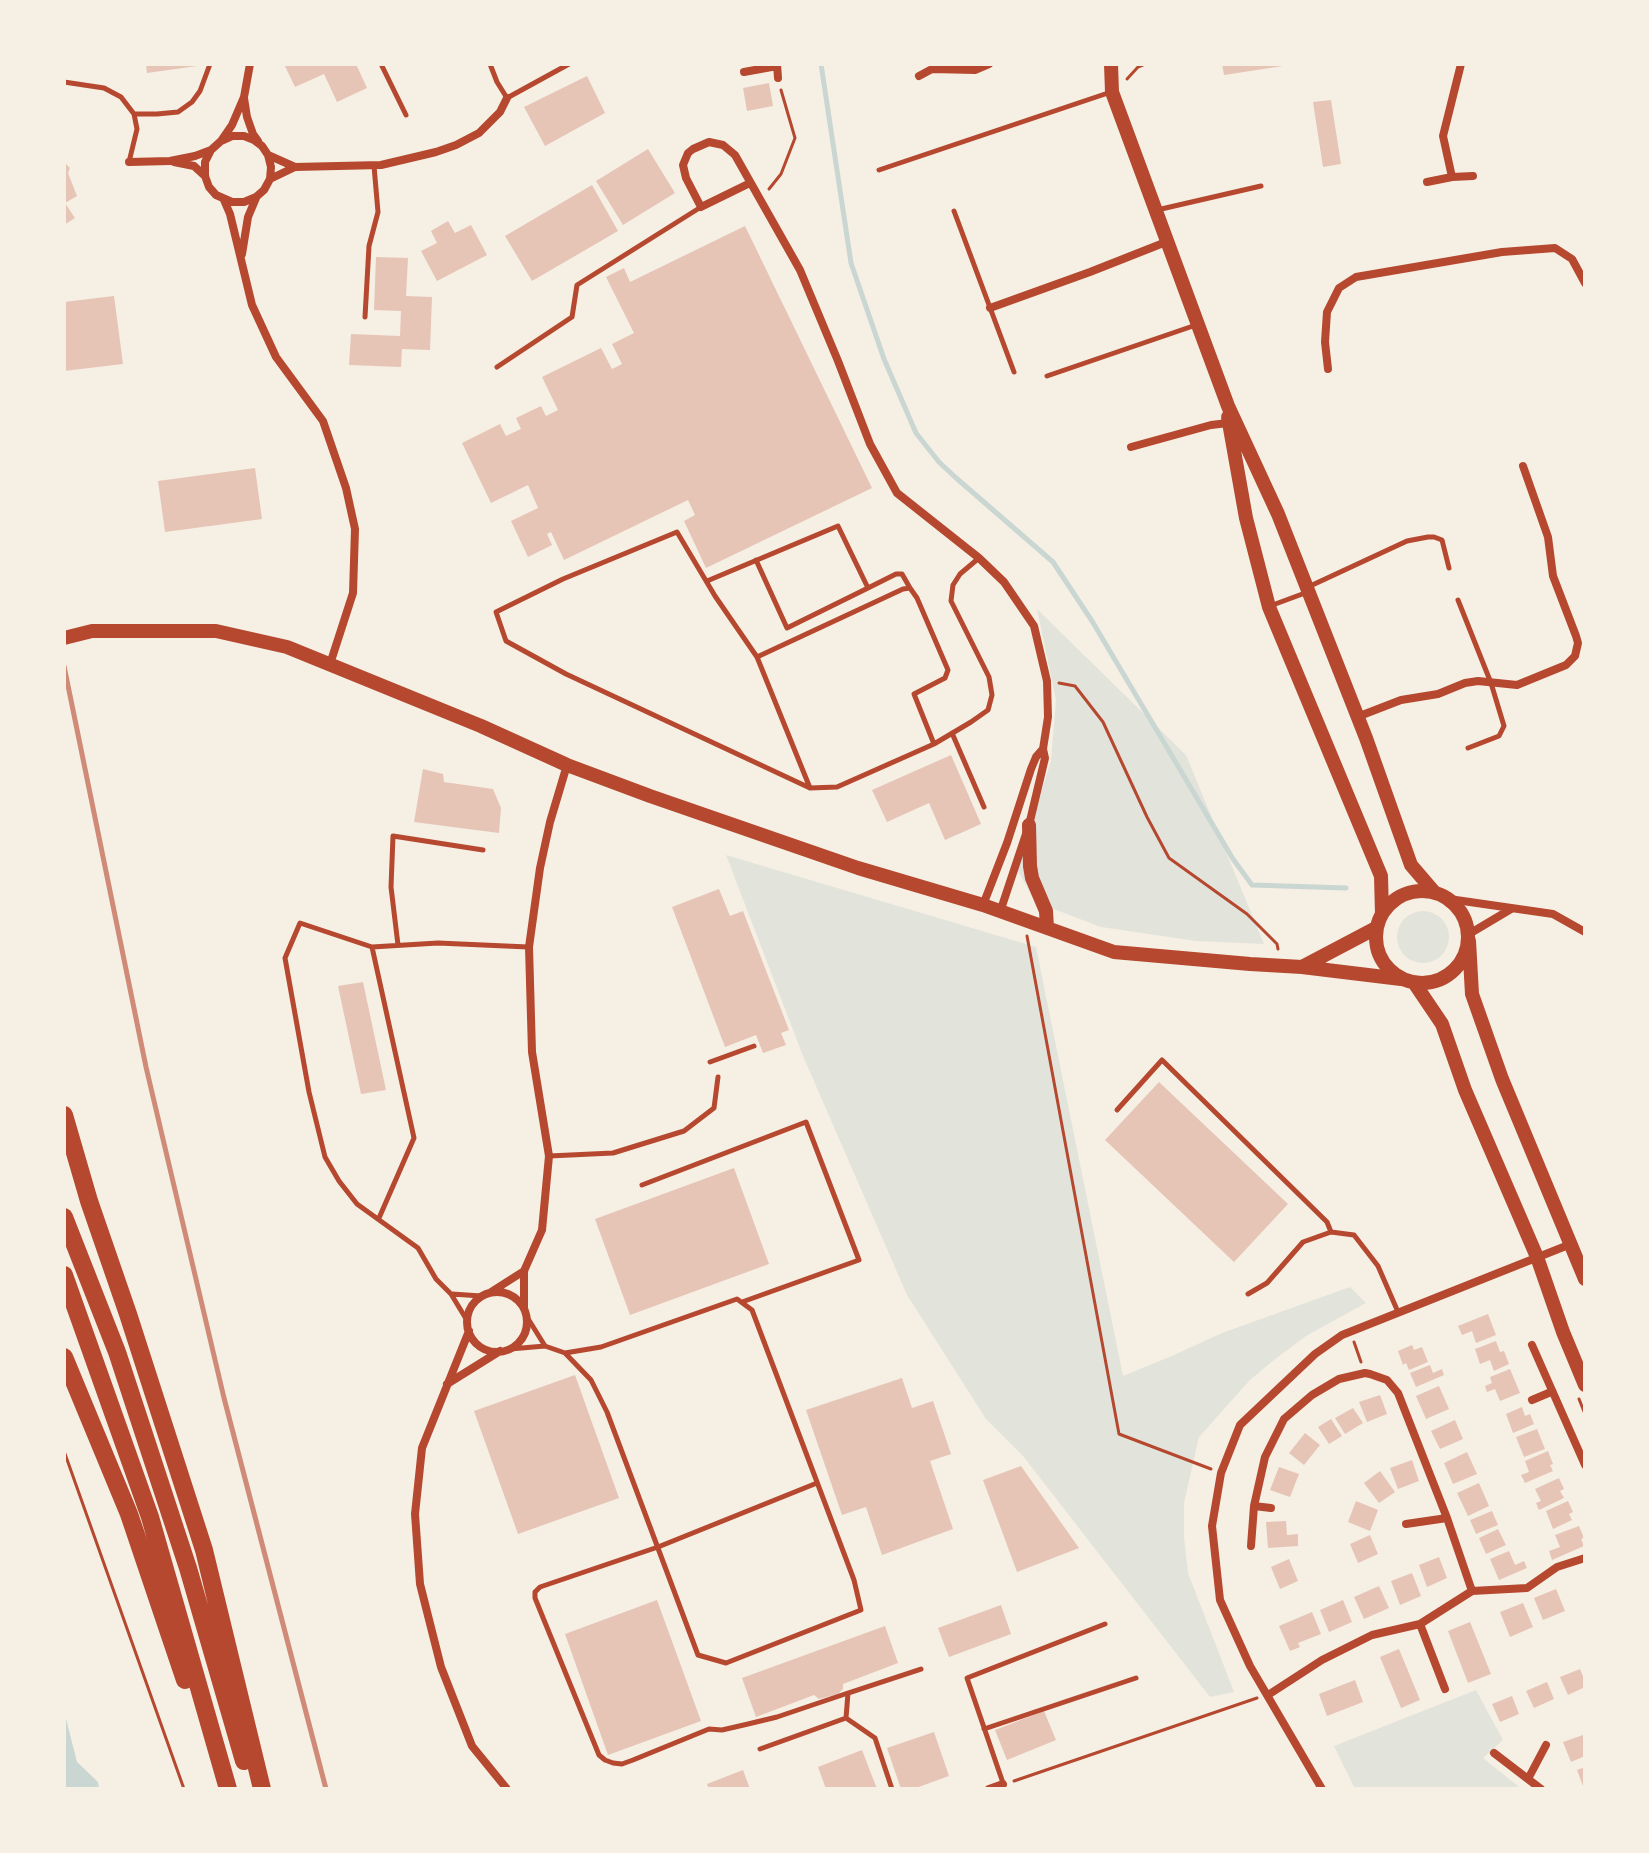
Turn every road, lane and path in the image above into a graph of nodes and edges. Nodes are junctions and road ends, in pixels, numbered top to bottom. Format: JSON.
{"nodes":[{"id":1,"x":210,"y":64,"type":"edge"},
{"id":2,"x":250,"y":64,"type":"edge"},
{"id":3,"x":381,"y":64,"type":"edge"},
{"id":4,"x":490,"y":64,"type":"edge"},
{"id":5,"x":569,"y":64,"type":"edge"},
{"id":6,"x":989,"y":64,"type":"edge"},
{"id":7,"x":1111,"y":64,"type":"edge"},
{"id":8,"x":1461,"y":64,"type":"edge"},
{"id":9,"x":777,"y":65,"type":"edge"},
{"id":10,"x":931,"y":66,"type":"edge"},
{"id":11,"x":744,"y":72,"type":"dead end"},
{"id":12,"x":919,"y":76,"type":"dead end"},
{"id":13,"x":778,"y":78,"type":"joint"},
{"id":14,"x":64,"y":82,"type":"edge"},
{"id":15,"x":1112,"y":92,"type":"junction"},
{"id":16,"x":244,"y":97,"type":"junction"},
{"id":17,"x":507,"y":98,"type":"junction"},
{"id":18,"x":134,"y":114,"type":"junction"},
{"id":19,"x":406,"y":115,"type":"dead end"},
{"id":20,"x":221,"y":141,"type":"junction"},
{"id":21,"x":262,"y":146,"type":"junction"},
{"id":22,"x":211,"y":150,"type":"junction"},
{"id":23,"x":268,"y":155,"type":"junction"},
{"id":24,"x":170,"y":161,"type":"junction"},
{"id":25,"x":129,"y":162,"type":"joint"},
{"id":26,"x":374,"y":166,"type":"junction"},
{"id":27,"x":295,"y":167,"type":"junction"},
{"id":28,"x":879,"y":170,"type":"dead end"},
{"id":29,"x":205,"y":176,"type":"junction"},
{"id":30,"x":1473,"y":176,"type":"dead end"},
{"id":31,"x":1452,"y":177,"type":"junction"},
{"id":32,"x":270,"y":179,"type":"junction"},
{"id":33,"x":1427,"y":182,"type":"dead end"},
{"id":34,"x":750,"y":183,"type":"junction"},
{"id":35,"x":1261,"y":186,"type":"dead end"},
{"id":36,"x":256,"y":197,"type":"junction"},
{"id":37,"x":224,"y":200,"type":"junction"},
{"id":38,"x":760,"y":200,"type":"junction"},
{"id":39,"x":701,"y":207,"type":"junction"},
{"id":40,"x":954,"y":211,"type":"dead end"},
{"id":41,"x":1155,"y":211,"type":"junction"},
{"id":42,"x":1166,"y":242,"type":"junction"},
{"id":43,"x":241,"y":262,"type":"junction"},
{"id":44,"x":1585,"y":283,"type":"edge"},
{"id":45,"x":990,"y":308,"type":"junction"},
{"id":46,"x":365,"y":317,"type":"dead end"},
{"id":47,"x":1197,"y":325,"type":"junction"},
{"id":48,"x":497,"y":367,"type":"dead end"},
{"id":49,"x":1328,"y":369,"type":"dead end"},
{"id":50,"x":1014,"y":372,"type":"dead end"},
{"id":51,"x":1047,"y":376,"type":"dead end"},
{"id":52,"x":1228,"y":406,"type":"junction"},
{"id":53,"x":1228,"y":423,"type":"junction"},
{"id":54,"x":1131,"y":447,"type":"dead end"},
{"id":55,"x":1523,"y":466,"type":"dead end"},
{"id":56,"x":979,"y":558,"type":"junction"},
{"id":57,"x":756,"y":560,"type":"junction"},
{"id":58,"x":1449,"y":568,"type":"dead end"},
{"id":59,"x":707,"y":581,"type":"junction"},
{"id":60,"x":868,"y":588,"type":"junction"},
{"id":61,"x":910,"y":588,"type":"junction"},
{"id":62,"x":1308,"y":589,"type":"junction"},
{"id":63,"x":1458,"y":600,"type":"dead end"},
{"id":64,"x":1269,"y":607,"type":"junction"},
{"id":65,"x":64,"y":638,"type":"edge"},
{"id":66,"x":757,"y":657,"type":"junction"},
{"id":67,"x":330,"y":664,"type":"junction"},
{"id":68,"x":1047,"y":681,"type":"junction"},
{"id":69,"x":1491,"y":683,"type":"junction"},
{"id":70,"x":1357,"y":717,"type":"junction"},
{"id":71,"x":952,"y":733,"type":"junction"},
{"id":72,"x":934,"y":744,"type":"junction"},
{"id":73,"x":1468,"y":748,"type":"dead end"},
{"id":74,"x":1043,"y":749,"type":"junction"},
{"id":75,"x":567,"y":765,"type":"junction"},
{"id":76,"x":810,"y":788,"type":"junction"},
{"id":77,"x":984,"y":807,"type":"dead end"},
{"id":78,"x":1029,"y":825,"type":"junction"},
{"id":79,"x":483,"y":850,"type":"dead end"},
{"id":80,"x":1435,"y":893,"type":"junction"},
{"id":81,"x":1449,"y":899,"type":"junction"},
{"id":82,"x":983,"y":905,"type":"junction"},
{"id":83,"x":1511,"y":908,"type":"junction"},
{"id":84,"x":1000,"y":912,"type":"junction"},
{"id":85,"x":1024,"y":921,"type":"junction"},
{"id":86,"x":1379,"y":921,"type":"junction"},
{"id":87,"x":1047,"y":928,"type":"junction"},
{"id":88,"x":1585,"y":932,"type":"edge"},
{"id":89,"x":1469,"y":938,"type":"junction"},
{"id":90,"x":398,"y":945,"type":"junction"},
{"id":91,"x":372,"y":947,"type":"junction"},
{"id":92,"x":529,"y":947,"type":"junction"},
{"id":93,"x":1285,"y":966,"type":"junction"},
{"id":94,"x":1302,"y":967,"type":"junction"},
{"id":95,"x":1408,"y":981,"type":"junction"},
{"id":96,"x":754,"y":1046,"type":"dead end"},
{"id":97,"x":710,"y":1062,"type":"dead end"},
{"id":98,"x":718,"y":1077,"type":"dead end"},
{"id":99,"x":1117,"y":1110,"type":"dead end"},
{"id":100,"x":64,"y":1115,"type":"edge"},
{"id":101,"x":549,"y":1156,"type":"junction"},
{"id":102,"x":642,"y":1185,"type":"dead end"},
{"id":103,"x":64,"y":1217,"type":"edge"},
{"id":104,"x":379,"y":1218,"type":"junction"},
{"id":105,"x":1331,"y":1232,"type":"junction"},
{"id":106,"x":1571,"y":1244,"type":"junction"},
{"id":107,"x":1537,"y":1257,"type":"junction"},
{"id":108,"x":524,"y":1271,"type":"junction"},
{"id":109,"x":64,"y":1275,"type":"edge"},
{"id":110,"x":1585,"y":1279,"type":"edge"},
{"id":111,"x":451,"y":1294,"type":"junction"},
{"id":112,"x":486,"y":1294,"type":"junction"},
{"id":113,"x":1248,"y":1294,"type":"dead end"},
{"id":114,"x":741,"y":1302,"type":"junction"},
{"id":115,"x":525,"y":1312,"type":"junction"},
{"id":116,"x":1398,"y":1313,"type":"junction"},
{"id":117,"x":468,"y":1326,"type":"junction"},
{"id":118,"x":1351,"y":1333,"type":"junction"},
{"id":119,"x":1532,"y":1345,"type":"dead end"},
{"id":120,"x":545,"y":1346,"type":"junction"},
{"id":121,"x":505,"y":1350,"type":"junction"},
{"id":122,"x":565,"y":1353,"type":"junction"},
{"id":123,"x":64,"y":1357,"type":"edge"},
{"id":124,"x":1365,"y":1373,"type":"junction"},
{"id":125,"x":446,"y":1385,"type":"junction"},
{"id":126,"x":1585,"y":1385,"type":"edge"},
{"id":127,"x":1551,"y":1392,"type":"junction"},
{"id":128,"x":1532,"y":1400,"type":"dead end"},
{"id":129,"x":64,"y":1451,"type":"edge"},
{"id":130,"x":1585,"y":1465,"type":"edge"},
{"id":131,"x":1221,"y":1473,"type":"junction"},
{"id":132,"x":817,"y":1483,"type":"junction"},
{"id":133,"x":1254,"y":1506,"type":"junction"},
{"id":134,"x":1271,"y":1508,"type":"dead end"},
{"id":135,"x":1447,"y":1518,"type":"junction"},
{"id":136,"x":1406,"y":1524,"type":"dead end"},
{"id":137,"x":1251,"y":1546,"type":"dead end"},
{"id":138,"x":658,"y":1547,"type":"junction"},
{"id":139,"x":1585,"y":1558,"type":"edge"},
{"id":140,"x":1472,"y":1591,"type":"junction"},
{"id":141,"x":1105,"y":1624,"type":"dead end"},
{"id":142,"x":1420,"y":1624,"type":"junction"},
{"id":143,"x":921,"y":1669,"type":"dead end"},
{"id":144,"x":1136,"y":1678,"type":"dead end"},
{"id":145,"x":1445,"y":1689,"type":"dead end"},
{"id":146,"x":848,"y":1693,"type":"junction"},
{"id":147,"x":1268,"y":1695,"type":"junction"},
{"id":148,"x":846,"y":1718,"type":"junction"},
{"id":149,"x":984,"y":1729,"type":"junction"},
{"id":150,"x":1546,"y":1745,"type":"dead end"},
{"id":151,"x":760,"y":1749,"type":"dead end"},
{"id":152,"x":1494,"y":1753,"type":"dead end"},
{"id":153,"x":1528,"y":1779,"type":"junction"},
{"id":154,"x":1003,"y":1784,"type":"junction"},
{"id":155,"x":184,"y":1789,"type":"edge"},
{"id":156,"x":221,"y":1789,"type":"edge"},
{"id":157,"x":228,"y":1789,"type":"edge"},
{"id":158,"x":251,"y":1789,"type":"edge"},
{"id":159,"x":262,"y":1789,"type":"edge"},
{"id":160,"x":507,"y":1789,"type":"edge"},
{"id":161,"x":892,"y":1789,"type":"edge"},
{"id":162,"x":989,"y":1789,"type":"edge"},
{"id":163,"x":1322,"y":1789,"type":"edge"},
{"id":164,"x":1541,"y":1789,"type":"edge"}],
"edges":[{"from":1,"to":18,"type":"lane"},
{"from":2,"to":16,"type":"street"},
{"from":3,"to":19,"type":"lane"},
{"from":4,"to":17,"type":"lane"},
{"from":5,"to":17,"type":"lane"},
{"from":6,"to":10,"type":"street"},
{"from":7,"to":15,"type":"street"},
{"from":8,"to":31,"type":"street"},
{"from":9,"to":11,"type":"street"},
{"from":9,"to":13,"type":"street"},
{"from":10,"to":12,"type":"street"},
{"from":13,"to":38,"type":"path"},
{"from":14,"to":18,"type":"lane"},
{"from":15,"to":28,"type":"lane"},
{"from":15,"to":41,"type":"street"},
{"from":16,"to":20,"type":"street"},
{"from":16,"to":21,"type":"street"},
{"from":17,"to":26,"type":"street"},
{"from":18,"to":25,"type":"lane"},
{"from":20,"to":21,"type":"street"},
{"from":20,"to":22,"type":"street"},
{"from":21,"to":23,"type":"street"},
{"from":22,"to":24,"type":"street"},
{"from":22,"to":29,"type":"street"},
{"from":23,"to":27,"type":"street"},
{"from":23,"to":32,"type":"street"},
{"from":24,"to":25,"type":"street"},
{"from":24,"to":29,"type":"street"},
{"from":26,"to":27,"type":"street"},
{"from":26,"to":46,"type":"lane"},
{"from":27,"to":32,"type":"street"},
{"from":29,"to":37,"type":"street"},
{"from":30,"to":31,"type":"street"},
{"from":31,"to":33,"type":"street"},
{"from":32,"to":36,"type":"street"},
{"from":34,"to":38,"type":"street"},
{"from":34,"to":39,"type":"street"},
{"from":34,"to":39,"type":"street"},
{"from":35,"to":41,"type":"lane"},
{"from":36,"to":37,"type":"street"},
{"from":36,"to":43,"type":"street"},
{"from":37,"to":43,"type":"street"},
{"from":38,"to":56,"type":"street"},
{"from":39,"to":48,"type":"lane"},
{"from":40,"to":45,"type":"lane"},
{"from":41,"to":42,"type":"street"},
{"from":42,"to":45,"type":"street"},
{"from":42,"to":47,"type":"street"},
{"from":43,"to":67,"type":"street"},
{"from":44,"to":49,"type":"street"},
{"from":45,"to":50,"type":"lane"},
{"from":47,"to":51,"type":"lane"},
{"from":47,"to":52,"type":"street"},
{"from":52,"to":53,"type":"street"},
{"from":52,"to":62,"type":"street"},
{"from":53,"to":54,"type":"street"},
{"from":53,"to":64,"type":"street"},
{"from":55,"to":69,"type":"street"},
{"from":56,"to":68,"type":"street"},
{"from":56,"to":71,"type":"lane"},
{"from":57,"to":59,"type":"lane"},
{"from":57,"to":60,"type":"lane"},
{"from":57,"to":60,"type":"lane"},
{"from":58,"to":62,"type":"lane"},
{"from":59,"to":66,"type":"lane"},
{"from":59,"to":76,"type":"lane"},
{"from":60,"to":61,"type":"lane"},
{"from":61,"to":66,"type":"lane"},
{"from":61,"to":72,"type":"lane"},
{"from":62,"to":64,"type":"lane"},
{"from":62,"to":70,"type":"street"},
{"from":63,"to":69,"type":"lane"},
{"from":64,"to":86,"type":"street"},
{"from":65,"to":67,"type":"street"},
{"from":66,"to":76,"type":"lane"},
{"from":67,"to":75,"type":"street"},
{"from":68,"to":74,"type":"street"},
{"from":68,"to":93,"type":"path"},
{"from":69,"to":70,"type":"street"},
{"from":69,"to":73,"type":"lane"},
{"from":70,"to":80,"type":"street"},
{"from":71,"to":72,"type":"lane"},
{"from":71,"to":77,"type":"lane"},
{"from":72,"to":76,"type":"lane"},
{"from":74,"to":78,"type":"street"},
{"from":74,"to":82,"type":"street"},
{"from":75,"to":82,"type":"street"},
{"from":75,"to":92,"type":"street"},
{"from":78,"to":84,"type":"street"},
{"from":78,"to":87,"type":"street"},
{"from":79,"to":90,"type":"lane"},
{"from":80,"to":81,"type":"street"},
{"from":80,"to":86,"type":"street"},
{"from":81,"to":83,"type":"street"},
{"from":81,"to":89,"type":"street"},
{"from":82,"to":84,"type":"street"},
{"from":83,"to":88,"type":"street"},
{"from":83,"to":89,"type":"street"},
{"from":84,"to":85,"type":"street"},
{"from":85,"to":87,"type":"street"},
{"from":85,"to":131,"type":"path"},
{"from":86,"to":94,"type":"street"},
{"from":86,"to":95,"type":"street"},
{"from":87,"to":93,"type":"street"},
{"from":89,"to":95,"type":"street"},
{"from":89,"to":106,"type":"street"},
{"from":90,"to":91,"type":"lane"},
{"from":90,"to":92,"type":"lane"},
{"from":91,"to":104,"type":"lane"},
{"from":91,"to":104,"type":"lane"},
{"from":92,"to":101,"type":"street"},
{"from":93,"to":94,"type":"street"},
{"from":94,"to":95,"type":"street"},
{"from":95,"to":107,"type":"street"},
{"from":96,"to":97,"type":"lane"},
{"from":98,"to":101,"type":"lane"},
{"from":99,"to":105,"type":"lane"},
{"from":100,"to":159,"type":"highway"},
{"from":101,"to":108,"type":"street"},
{"from":102,"to":114,"type":"lane"},
{"from":103,"to":158,"type":"highway"},
{"from":104,"to":111,"type":"lane"},
{"from":105,"to":113,"type":"lane"},
{"from":105,"to":116,"type":"lane"},
{"from":106,"to":107,"type":"street"},
{"from":106,"to":110,"type":"street"},
{"from":107,"to":116,"type":"street"},
{"from":107,"to":126,"type":"street"},
{"from":108,"to":112,"type":"street"},
{"from":108,"to":115,"type":"street"},
{"from":109,"to":157,"type":"highway"},
{"from":111,"to":112,"type":"lane"},
{"from":111,"to":117,"type":"lane"},
{"from":112,"to":115,"type":"street"},
{"from":112,"to":117,"type":"street"},
{"from":114,"to":122,"type":"lane"},
{"from":114,"to":132,"type":"lane"},
{"from":115,"to":120,"type":"lane"},
{"from":115,"to":121,"type":"street"},
{"from":116,"to":118,"type":"street"},
{"from":117,"to":121,"type":"street"},
{"from":117,"to":125,"type":"street"},
{"from":118,"to":124,"type":"path"},
{"from":118,"to":131,"type":"street"},
{"from":119,"to":127,"type":"street"},
{"from":120,"to":121,"type":"lane"},
{"from":120,"to":122,"type":"lane"},
{"from":121,"to":125,"type":"street"},
{"from":122,"to":138,"type":"lane"},
{"from":123,"to":156,"type":"highway"},
{"from":124,"to":133,"type":"street"},
{"from":124,"to":135,"type":"street"},
{"from":125,"to":160,"type":"street"},
{"from":127,"to":128,"type":"street"},
{"from":127,"to":130,"type":"street"},
{"from":129,"to":155,"type":"path"},
{"from":131,"to":147,"type":"street"},
{"from":132,"to":138,"type":"lane"},
{"from":132,"to":138,"type":"lane"},
{"from":133,"to":134,"type":"street"},
{"from":133,"to":137,"type":"street"},
{"from":135,"to":136,"type":"street"},
{"from":135,"to":140,"type":"street"},
{"from":138,"to":146,"type":"lane"},
{"from":139,"to":140,"type":"street"},
{"from":140,"to":142,"type":"street"},
{"from":141,"to":149,"type":"lane"},
{"from":142,"to":145,"type":"street"},
{"from":142,"to":147,"type":"street"},
{"from":143,"to":146,"type":"lane"},
{"from":144,"to":149,"type":"lane"},
{"from":146,"to":148,"type":"lane"},
{"from":147,"to":154,"type":"path"},
{"from":147,"to":163,"type":"street"},
{"from":148,"to":151,"type":"lane"},
{"from":148,"to":161,"type":"lane"},
{"from":149,"to":154,"type":"lane"},
{"from":150,"to":153,"type":"street"},
{"from":152,"to":153,"type":"street"},
{"from":153,"to":164,"type":"street"},
{"from":154,"to":162,"type":"street"}]}
